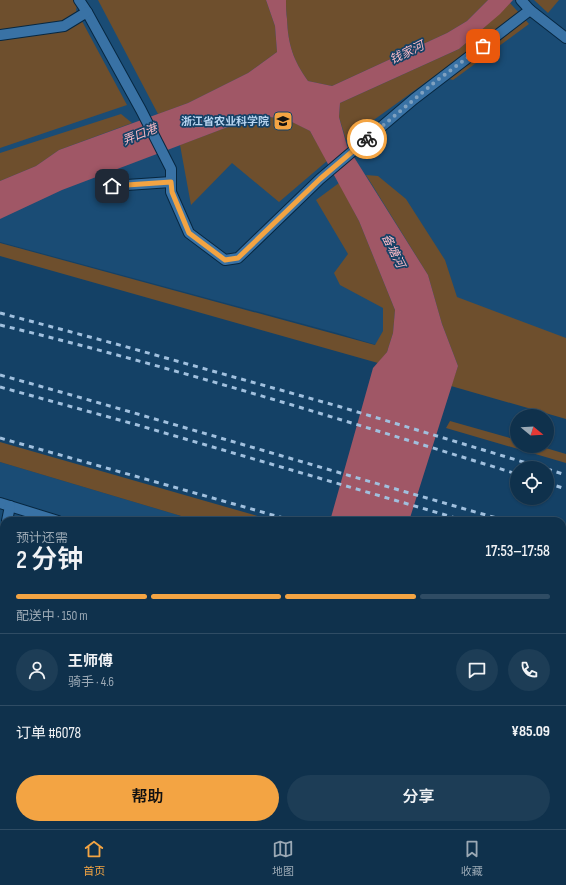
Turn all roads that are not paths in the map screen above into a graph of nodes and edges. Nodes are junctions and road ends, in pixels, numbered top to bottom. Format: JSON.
{"nodes":[{"id":1,"x":79,"y":0,"type":"edge"},
{"id":2,"x":521,"y":0,"type":"edge"},
{"id":3,"x":530,"y":10,"type":"junction"},
{"id":4,"x":87,"y":12,"type":"junction"},
{"id":5,"x":0,"y":35,"type":"edge"},
{"id":6,"x":566,"y":38,"type":"edge"},
{"id":7,"x":171,"y":182,"type":"junction"},
{"id":8,"x":112,"y":186,"type":"dead end"},
{"id":9,"x":0,"y":503,"type":"edge"},
{"id":10,"x":10,"y":506,"type":"junction"},
{"id":11,"x":7,"y":517,"type":"edge"},
{"id":12,"x":45,"y":517,"type":"edge"}],
"edges":[{"from":1,"to":4,"type":"street"},
{"from":2,"to":3,"type":"street"},
{"from":3,"to":6,"type":"street"},
{"from":3,"to":7,"type":"street"},
{"from":4,"to":5,"type":"street"},
{"from":4,"to":7,"type":"street"},
{"from":7,"to":8,"type":"street"},
{"from":9,"to":10,"type":"street"},
{"from":10,"to":11,"type":"street"},
{"from":10,"to":12,"type":"street"}]}
